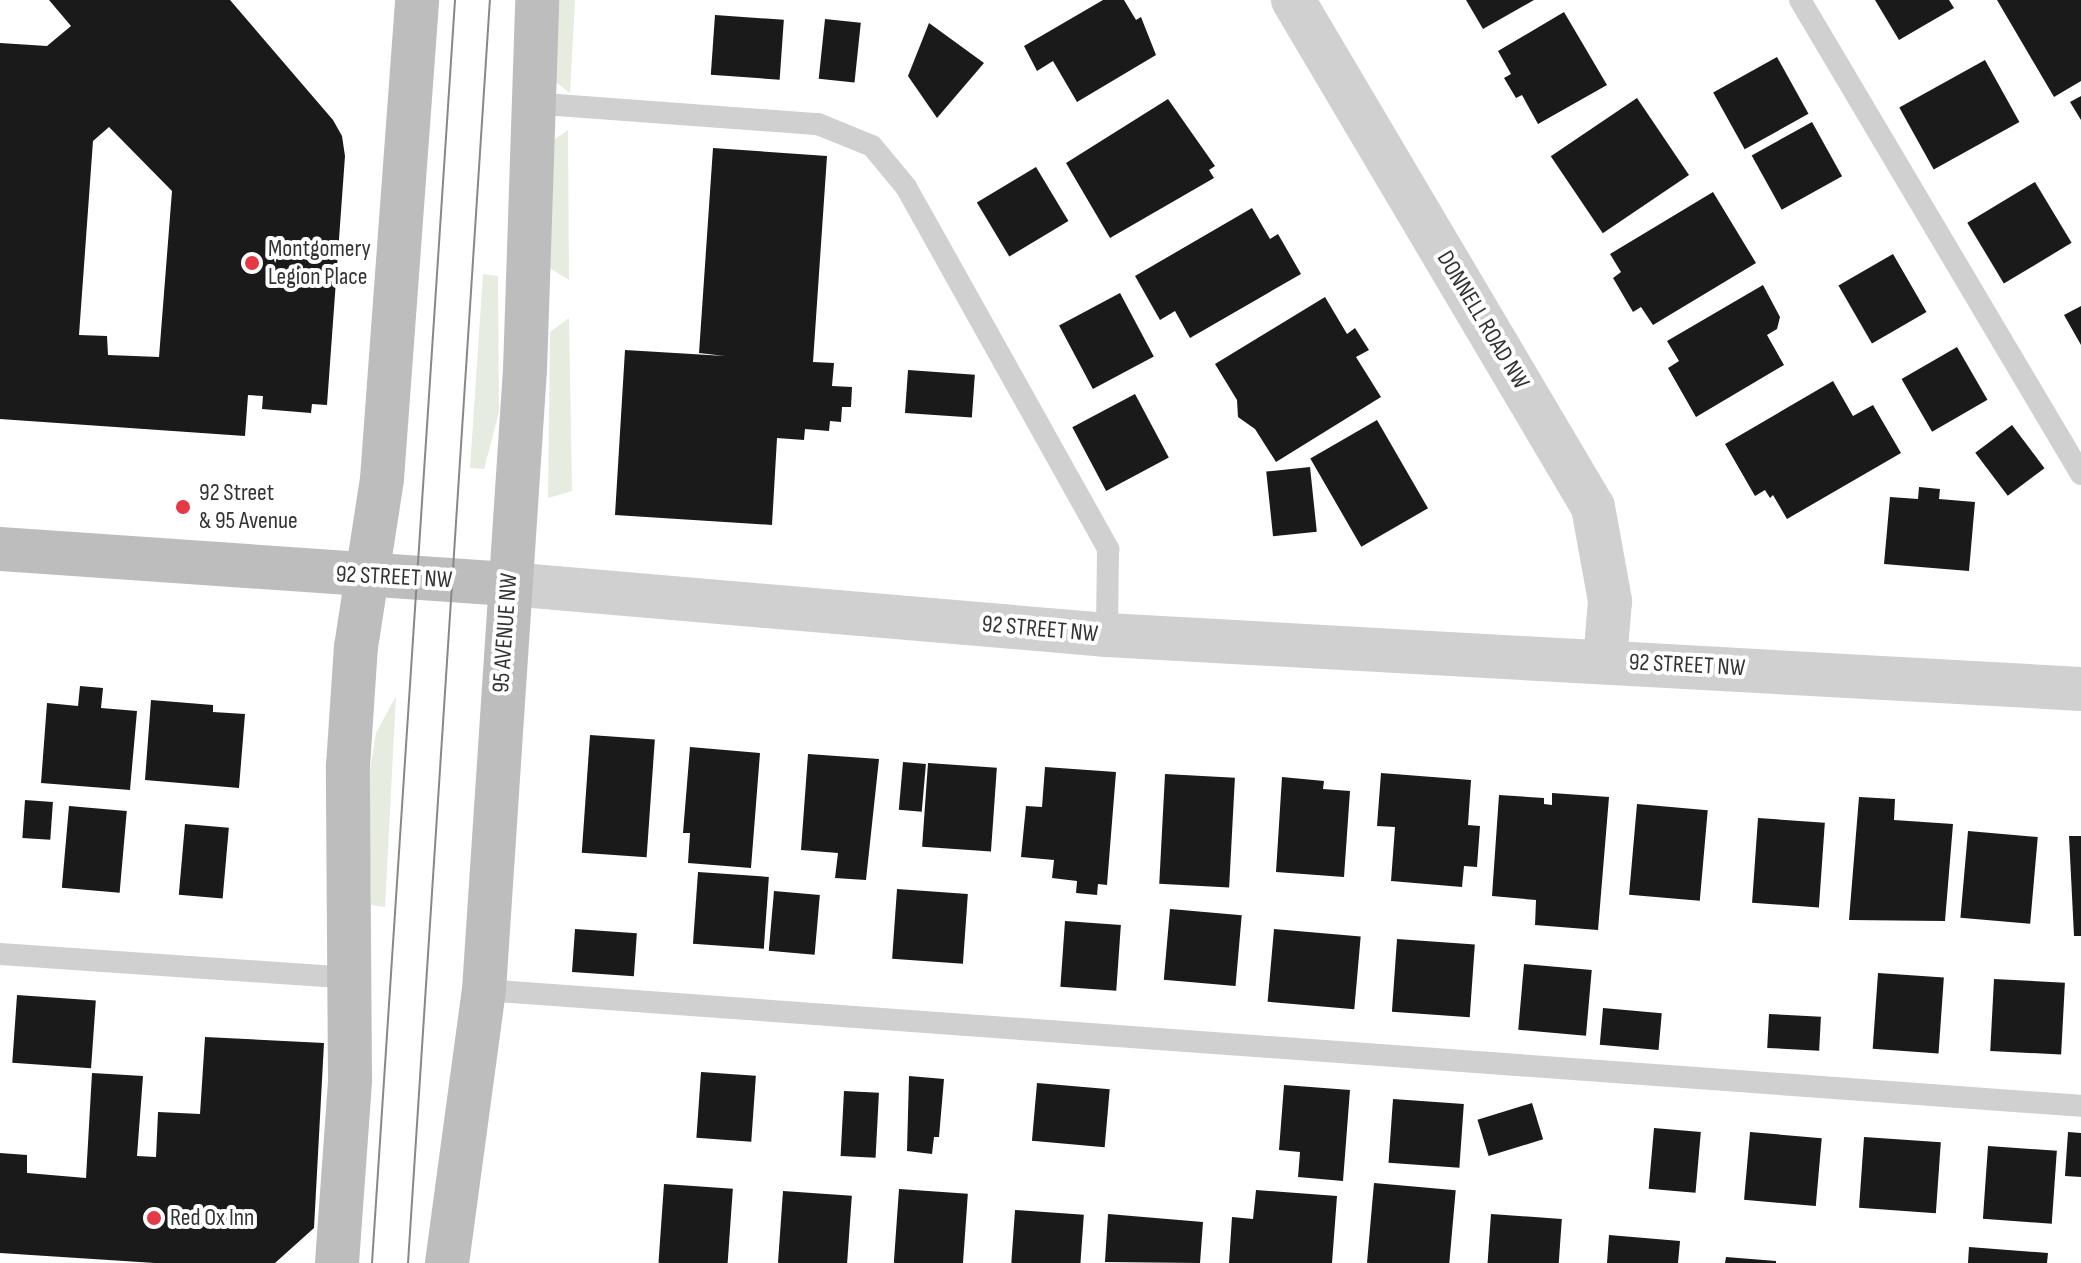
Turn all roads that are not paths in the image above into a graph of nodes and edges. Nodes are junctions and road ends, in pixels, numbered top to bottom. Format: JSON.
{"nodes":[{"id":1,"x":417,"y":0,"type":"edge"},
{"id":2,"x":537,"y":0,"type":"edge"},
{"id":3,"x":1293,"y":0,"type":"edge"},
{"id":4,"x":1800,"y":0,"type":"edge"},
{"id":5,"x":530,"y":103,"type":"junction"},
{"id":6,"x":2081,"y":474,"type":"edge"},
{"id":7,"x":0,"y":549,"type":"edge"},
{"id":8,"x":367,"y":575,"type":"junction"},
{"id":9,"x":508,"y":584,"type":"junction"},
{"id":10,"x":1107,"y":635,"type":"junction"},
{"id":11,"x":1605,"y":660,"type":"junction"},
{"id":12,"x":2081,"y":689,"type":"edge"},
{"id":13,"x":0,"y":954,"type":"edge"},
{"id":14,"x":350,"y":978,"type":"junction"},
{"id":15,"x":484,"y":990,"type":"junction"},
{"id":16,"x":2081,"y":1106,"type":"edge"},
{"id":17,"x":337,"y":1263,"type":"edge"},
{"id":18,"x":447,"y":1263,"type":"edge"}],
"edges":[{"from":1,"to":8,"type":"street"},
{"from":2,"to":5,"type":"street","name":"95 AVENUE NW"},
{"from":3,"to":11,"type":"street","name":"DONNELL ROAD NW"},
{"from":4,"to":6,"type":"lane"},
{"from":5,"to":9,"type":"street","name":"95 AVENUE NW"},
{"from":5,"to":10,"type":"lane"},
{"from":7,"to":8,"type":"street","name":"92 STREET NW"},
{"from":8,"to":9,"type":"street","name":"92 STREET NW"},
{"from":8,"to":14,"type":"street"},
{"from":9,"to":10,"type":"street","name":"92 STREET NW"},
{"from":9,"to":15,"type":"street","name":"95 AVENUE NW"},
{"from":10,"to":11,"type":"street","name":"92 STREET NW"},
{"from":11,"to":12,"type":"street","name":"92 STREET NW"},
{"from":13,"to":14,"type":"lane"},
{"from":14,"to":17,"type":"street"},
{"from":15,"to":16,"type":"lane"},
{"from":15,"to":18,"type":"street","name":"95 AVENUE NW"}]}
